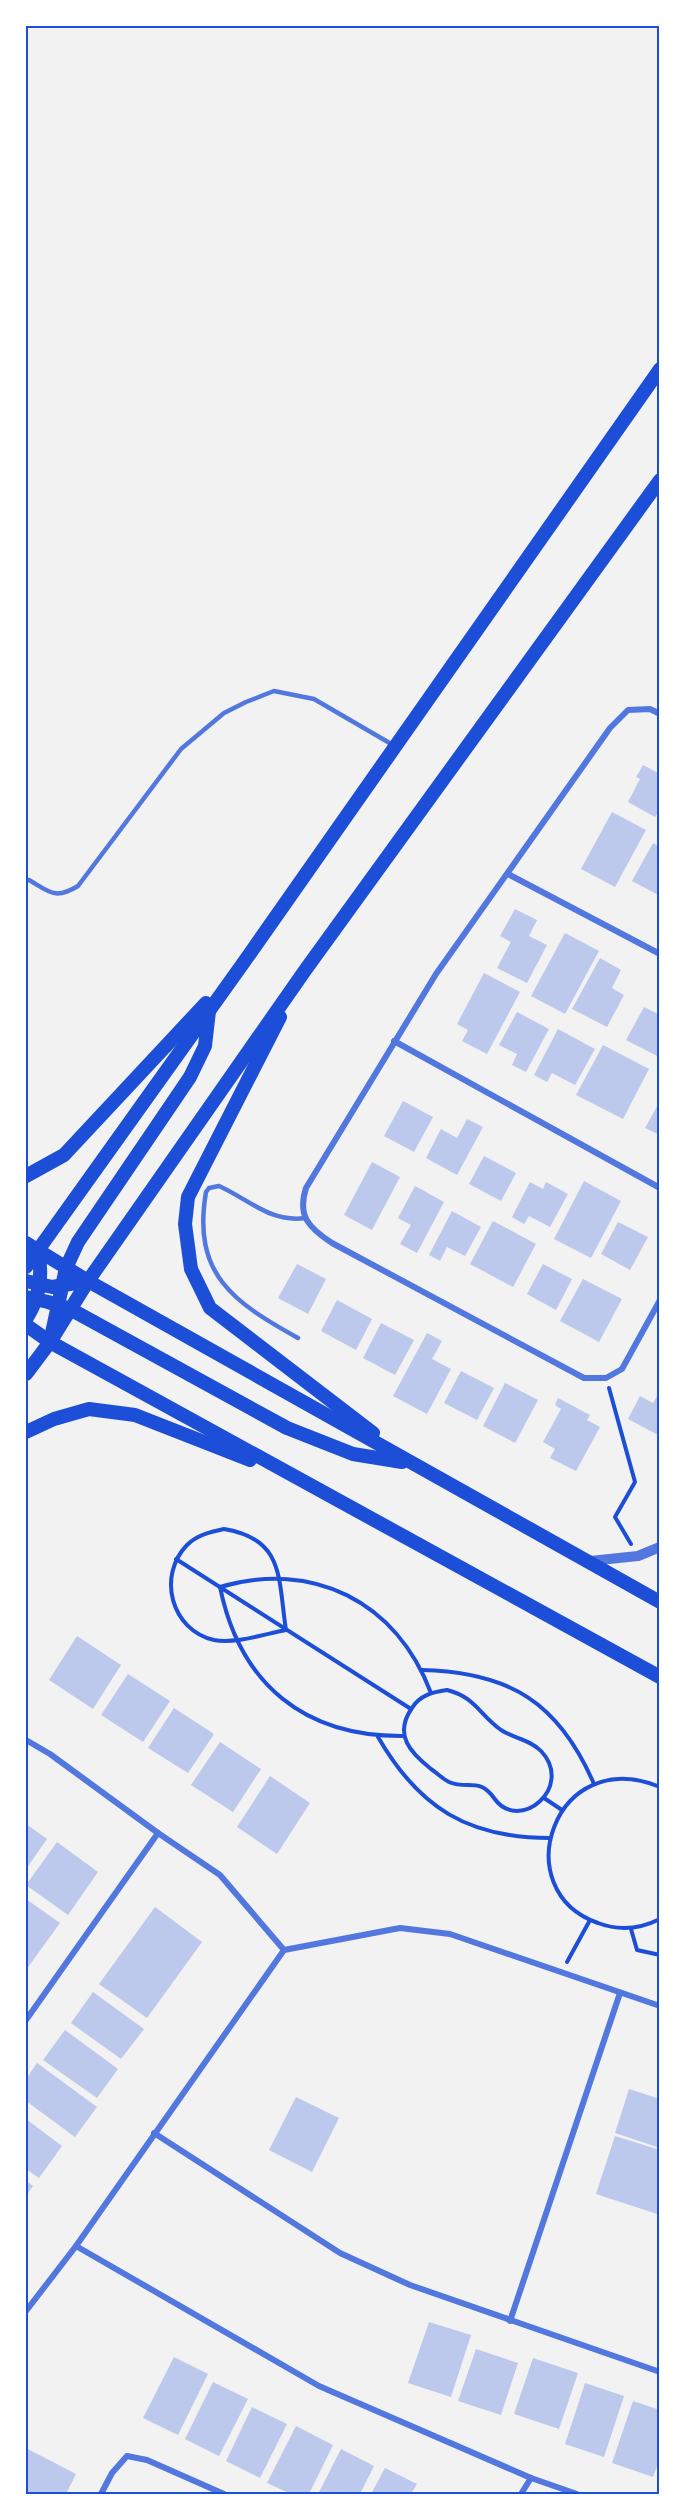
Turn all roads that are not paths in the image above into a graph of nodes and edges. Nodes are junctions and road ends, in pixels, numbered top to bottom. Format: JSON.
{"nodes":[{"id":1,"x":660,"y":369,"type":"edge"},
{"id":2,"x":660,"y":480,"type":"edge"},
{"id":3,"x":660,"y":714,"type":"edge"},
{"id":4,"x":395,"y":746,"type":"junction"},
{"id":5,"x":508,"y":874,"type":"junction"},
{"id":6,"x":29,"y":880,"type":"dead end"},
{"id":7,"x":660,"y":954,"type":"edge"},
{"id":8,"x":244,"y":962,"type":"junction"},
{"id":9,"x":306,"y":969,"type":"junction"},
{"id":10,"x":209,"y":1011,"type":"junction"},
{"id":11,"x":394,"y":1041,"type":"junction"},
{"id":12,"x":26,"y":1176,"type":"edge"},
{"id":13,"x":660,"y":1188,"type":"edge"},
{"id":14,"x":305,"y":1218,"type":"junction"},
{"id":15,"x":32,"y":1247,"type":"edge"},
{"id":16,"x":26,"y":1267,"type":"edge"},
{"id":17,"x":66,"y":1268,"type":"junction"},
{"id":18,"x":26,"y":1281,"type":"edge"},
{"id":19,"x":88,"y":1281,"type":"junction"},
{"id":20,"x":61,"y":1287,"type":"junction"},
{"id":21,"x":34,"y":1294,"type":"edge"},
{"id":22,"x":660,"y":1300,"type":"edge"},
{"id":23,"x":64,"y":1307,"type":"junction"},
{"id":24,"x":26,"y":1319,"type":"edge"},
{"id":25,"x":26,"y":1325,"type":"edge"},
{"id":26,"x":298,"y":1338,"type":"dead end"},
{"id":27,"x":50,"y":1342,"type":"junction"},
{"id":28,"x":26,"y":1374,"type":"edge"},
{"id":29,"x":26,"y":1432,"type":"edge"},
{"id":30,"x":413,"y":1464,"type":"junction"},
{"id":31,"x":303,"y":1481,"type":"junction"},
{"id":32,"x":660,"y":1547,"type":"edge"},
{"id":33,"x":590,"y":1561,"type":"junction"},
{"id":34,"x":660,"y":1602,"type":"edge"},
{"id":35,"x":660,"y":1677,"type":"edge"},
{"id":36,"x":26,"y":1740,"type":"edge"},
{"id":37,"x":158,"y":1833,"type":"junction"},
{"id":38,"x":284,"y":1950,"type":"junction"},
{"id":39,"x":620,"y":1993,"type":"junction"},
{"id":40,"x":660,"y":2006,"type":"edge"},
{"id":41,"x":26,"y":2020,"type":"edge"},
{"id":42,"x":154,"y":2133,"type":"junction"},
{"id":43,"x":76,"y":2246,"type":"junction"},
{"id":44,"x":26,"y":2311,"type":"edge"},
{"id":45,"x":510,"y":2321,"type":"junction"},
{"id":46,"x":660,"y":2372,"type":"edge"},
{"id":47,"x":531,"y":2478,"type":"junction"},
{"id":48,"x":101,"y":2494,"type":"edge"},
{"id":49,"x":224,"y":2494,"type":"edge"},
{"id":50,"x":521,"y":2494,"type":"edge"},
{"id":51,"x":578,"y":2494,"type":"edge"}],
"edges":[{"from":1,"to":4,"type":"main road"},
{"from":2,"to":9,"type":"main road"},
{"from":3,"to":5,"type":"street"},
{"from":4,"to":6,"type":"lane"},
{"from":4,"to":8,"type":"main road"},
{"from":5,"to":7,"type":"street"},
{"from":5,"to":11,"type":"street"},
{"from":8,"to":10,"type":"main road"},
{"from":8,"to":12,"type":"main road"},
{"from":9,"to":19,"type":"main road"},
{"from":9,"to":30,"type":"main road"},
{"from":10,"to":15,"type":"main road"},
{"from":10,"to":17,"type":"main road"},
{"from":11,"to":13,"type":"street"},
{"from":11,"to":14,"type":"street"},
{"from":14,"to":22,"type":"street"},
{"from":14,"to":26,"type":"lane"},
{"from":15,"to":16,"type":"main road"},
{"from":15,"to":17,"type":"main road"},
{"from":15,"to":21,"type":"main road"},
{"from":17,"to":19,"type":"main road"},
{"from":17,"to":20,"type":"main road"},
{"from":18,"to":21,"type":"main road"},
{"from":19,"to":20,"type":"main road"},
{"from":19,"to":23,"type":"main road"},
{"from":19,"to":30,"type":"main road"},
{"from":20,"to":21,"type":"main road"},
{"from":20,"to":23,"type":"main road"},
{"from":21,"to":23,"type":"main road"},
{"from":21,"to":24,"type":"main road"},
{"from":23,"to":27,"type":"main road"},
{"from":23,"to":30,"type":"main road"},
{"from":25,"to":27,"type":"main road"},
{"from":27,"to":28,"type":"main road"},
{"from":27,"to":31,"type":"main road"},
{"from":29,"to":31,"type":"main road"},
{"from":30,"to":33,"type":"main road"},
{"from":31,"to":35,"type":"main road"},
{"from":32,"to":33,"type":"street"},
{"from":33,"to":34,"type":"main road"},
{"from":36,"to":37,"type":"street"},
{"from":37,"to":38,"type":"street"},
{"from":37,"to":41,"type":"street"},
{"from":38,"to":39,"type":"street"},
{"from":38,"to":42,"type":"street"},
{"from":39,"to":40,"type":"street"},
{"from":39,"to":45,"type":"street"},
{"from":42,"to":43,"type":"street"},
{"from":42,"to":45,"type":"street"},
{"from":43,"to":44,"type":"street"},
{"from":43,"to":47,"type":"street"},
{"from":45,"to":46,"type":"street"},
{"from":47,"to":50,"type":"street"},
{"from":47,"to":51,"type":"street"},
{"from":48,"to":49,"type":"street"}]}
